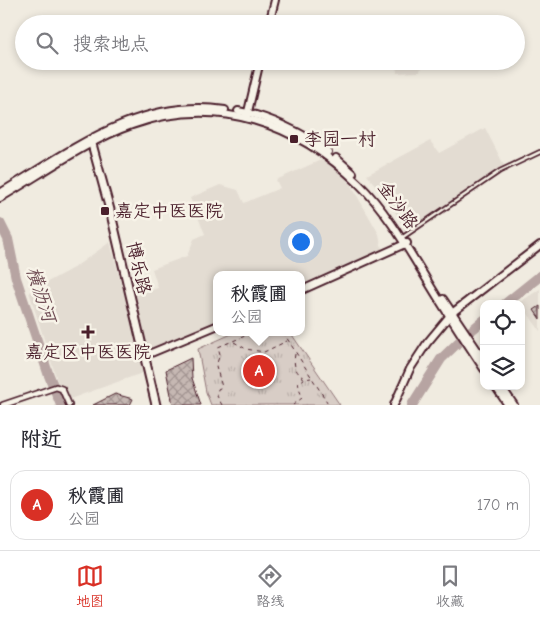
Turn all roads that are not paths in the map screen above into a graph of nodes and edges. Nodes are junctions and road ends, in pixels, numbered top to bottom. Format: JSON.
{"nodes":[{"id":1,"x":275,"y":0,"type":"edge"},
{"id":2,"x":271,"y":15,"type":"edge"},
{"id":3,"x":258,"y":70,"type":"edge"},
{"id":4,"x":247,"y":115,"type":"junction"},
{"id":5,"x":91,"y":141,"type":"junction"},
{"id":6,"x":540,"y":152,"type":"edge"},
{"id":7,"x":0,"y":193,"type":"edge"},
{"id":8,"x":0,"y":198,"type":"edge"},
{"id":9,"x":405,"y":242,"type":"junction"},
{"id":10,"x":540,"y":245,"type":"edge"},
{"id":11,"x":305,"y":289,"type":"edge"},
{"id":12,"x":451,"y":315,"type":"junction"},
{"id":13,"x":213,"y":327,"type":"edge"},
{"id":14,"x":480,"y":354,"type":"edge"},
{"id":15,"x":144,"y":356,"type":"junction"},
{"id":16,"x":480,"y":362,"type":"edge"},
{"id":17,"x":499,"y":390,"type":"edge"},
{"id":18,"x":504,"y":390,"type":"edge"},
{"id":19,"x":3,"y":405,"type":"edge"},
{"id":20,"x":69,"y":405,"type":"edge"},
{"id":21,"x":156,"y":405,"type":"edge"},
{"id":22,"x":394,"y":405,"type":"edge"},
{"id":23,"x":508,"y":405,"type":"edge"},
{"id":24,"x":514,"y":405,"type":"edge"}],
"edges":[{"from":1,"to":2,"type":"street"},
{"from":3,"to":4,"type":"street"},
{"from":4,"to":5,"type":"street","name":"金沙路"},
{"from":4,"to":9,"type":"street","name":"金沙路"},
{"from":5,"to":7,"type":"street"},
{"from":5,"to":8,"type":"street"},
{"from":5,"to":15,"type":"main road","name":"博乐路"},
{"from":6,"to":9,"type":"lane"},
{"from":9,"to":11,"type":"street"},
{"from":9,"to":12,"type":"street","name":"金沙路"},
{"from":10,"to":12,"type":"street"},
{"from":12,"to":14,"type":"street","name":"金沙路"},
{"from":12,"to":16,"type":"street"},
{"from":12,"to":22,"type":"street"},
{"from":13,"to":15,"type":"street"},
{"from":15,"to":21,"type":"main road","name":"博乐路"},
{"from":17,"to":23,"type":"street"},
{"from":18,"to":24,"type":"street"},
{"from":19,"to":20,"type":"street"}]}
